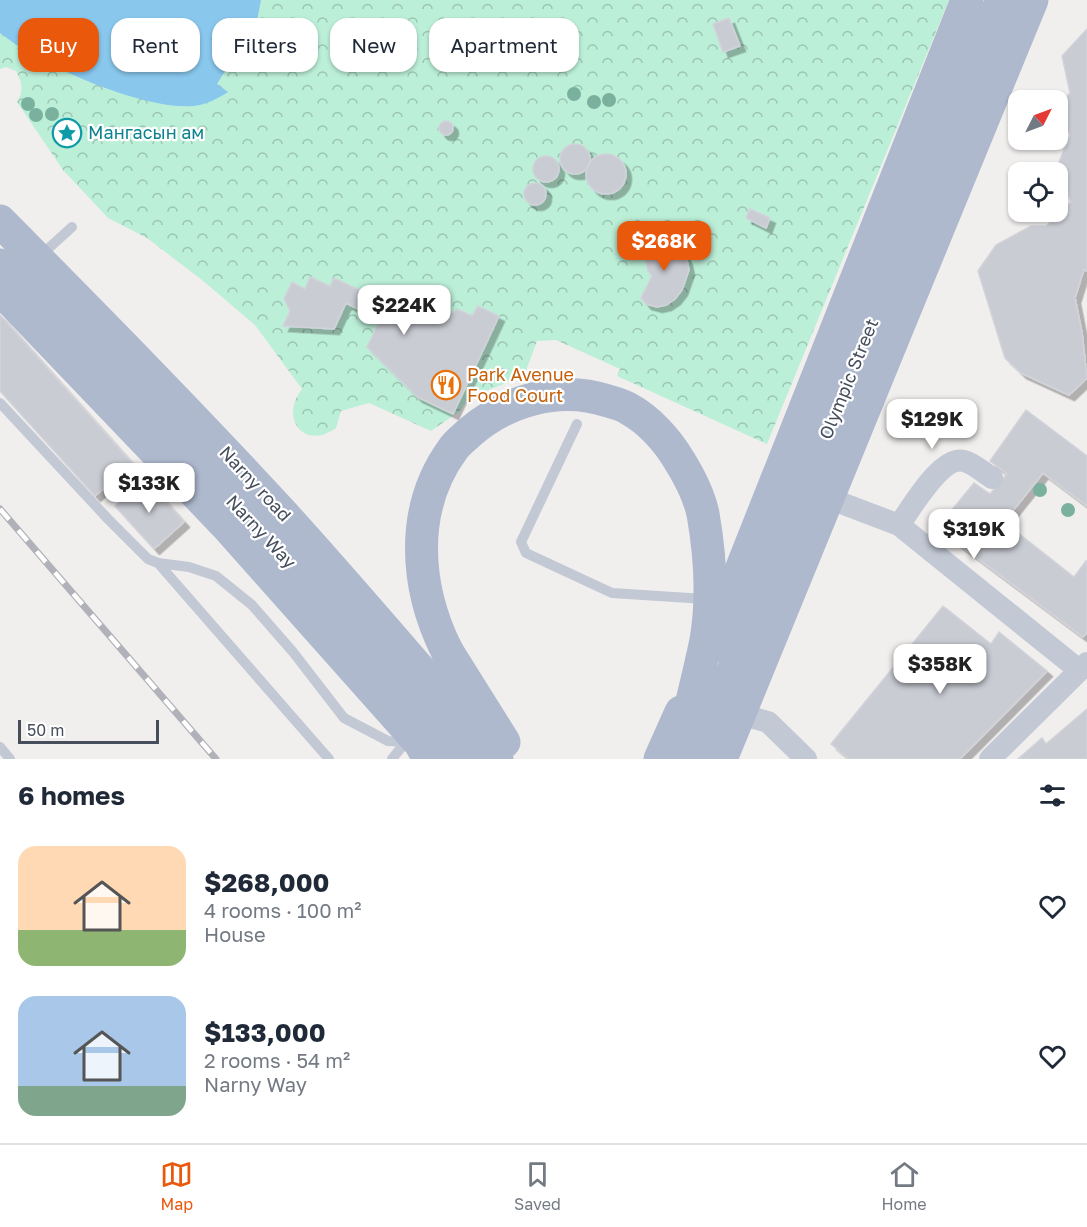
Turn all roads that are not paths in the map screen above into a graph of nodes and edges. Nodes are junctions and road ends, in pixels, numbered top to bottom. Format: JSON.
{"nodes":[{"id":1,"x":967,"y":0,"type":"edge"},
{"id":2,"x":1002,"y":0,"type":"edge"},
{"id":3,"x":1032,"y":0,"type":"edge"},
{"id":4,"x":0,"y":221,"type":"edge"},
{"id":5,"x":72,"y":227,"type":"dead end"},
{"id":6,"x":37,"y":258,"type":"junction"},
{"id":7,"x":0,"y":265,"type":"edge"},
{"id":8,"x":0,"y":290,"type":"edge"},
{"id":9,"x":0,"y":403,"type":"edge"},
{"id":10,"x":577,"y":424,"type":"dead end"},
{"id":11,"x":992,"y":478,"type":"dead end"},
{"id":12,"x":828,"y":498,"type":"junction"},
{"id":13,"x":899,"y":525,"type":"junction"},
{"id":14,"x":158,"y":563,"type":"junction"},
{"id":15,"x":729,"y":597,"type":"junction"},
{"id":16,"x":777,"y":616,"type":"junction"},
{"id":17,"x":709,"y":652,"type":"junction"},
{"id":18,"x":1083,"y":667,"type":"edge"},
{"id":19,"x":756,"y":671,"type":"junction"},
{"id":20,"x":739,"y":714,"type":"junction"},
{"id":21,"x":421,"y":740,"type":"edge"},
{"id":22,"x":0,"y":747,"type":"edge"},
{"id":23,"x":396,"y":757,"type":"edge"},
{"id":24,"x":10,"y":759,"type":"edge"},
{"id":25,"x":329,"y":759,"type":"edge"},
{"id":26,"x":461,"y":759,"type":"edge"},
{"id":27,"x":497,"y":759,"type":"edge"},
{"id":28,"x":515,"y":759,"type":"edge"},
{"id":29,"x":660,"y":759,"type":"edge"},
{"id":30,"x":678,"y":759,"type":"edge"},
{"id":31,"x":698,"y":759,"type":"edge"},
{"id":32,"x":720,"y":759,"type":"edge"},
{"id":33,"x":806,"y":759,"type":"edge"},
{"id":34,"x":990,"y":759,"type":"edge"}],
"edges":[{"from":1,"to":15,"type":"main road"},
{"from":2,"to":31,"type":"main road","name":"Olympic Street","bridge":true},
{"from":3,"to":12,"type":"main road"},
{"from":4,"to":6,"type":"main road","name":"Narny road"},
{"from":5,"to":6,"type":"lane"},
{"from":6,"to":27,"type":"main road","name":"Narny road"},
{"from":7,"to":21,"type":"main road","name":"Narny Way"},
{"from":8,"to":21,"type":"main road","bridge":true},
{"from":9,"to":14,"type":"lane"},
{"from":10,"to":15,"type":"lane"},
{"from":11,"to":13,"type":"street"},
{"from":12,"to":13,"type":"street"},
{"from":12,"to":16,"type":"main road"},
{"from":13,"to":18,"type":"street"},
{"from":14,"to":21,"type":"lane"},
{"from":14,"to":25,"type":"lane"},
{"from":15,"to":16,"type":"main road"},
{"from":15,"to":17,"type":"main road"},
{"from":16,"to":19,"type":"main road"},
{"from":17,"to":19,"type":"main road"},
{"from":17,"to":29,"type":"main road"},
{"from":18,"to":34,"type":"street"},
{"from":19,"to":20,"type":"main road"},
{"from":20,"to":32,"type":"main road"},
{"from":20,"to":33,"type":"street"},
{"from":21,"to":23,"type":"lane"},
{"from":21,"to":26,"type":"main road","name":"Narny Way"},
{"from":22,"to":24,"type":"lane"},
{"from":28,"to":30,"type":"main road","bridge":true}]}
